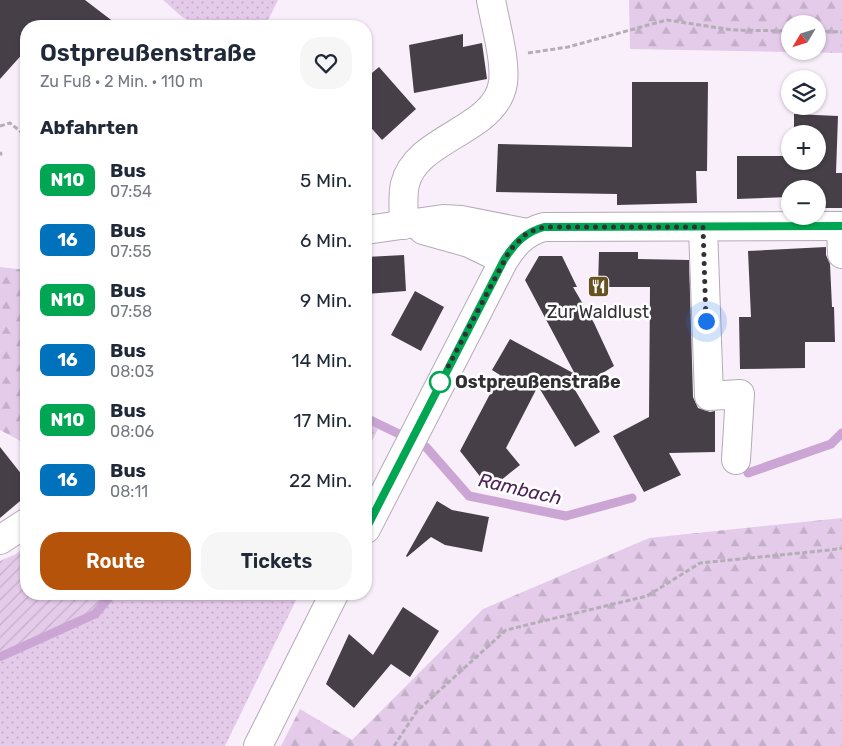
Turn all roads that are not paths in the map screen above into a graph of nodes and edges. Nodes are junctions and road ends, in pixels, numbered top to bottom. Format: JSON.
{"nodes":[{"id":1,"x":491,"y":0,"type":"edge"},
{"id":2,"x":404,"y":225,"type":"junction"},
{"id":3,"x":841,"y":226,"type":"edge"},
{"id":4,"x":703,"y":227,"type":"junction"},
{"id":5,"x":372,"y":229,"type":"edge"},
{"id":6,"x":527,"y":233,"type":"junction"},
{"id":7,"x":842,"y":254,"type":"edge"},
{"id":8,"x":504,"y":260,"type":"junction"},
{"id":9,"x":736,"y":460,"type":"dead end"},
{"id":10,"x":372,"y":517,"type":"edge"},
{"id":11,"x":20,"y":527,"type":"edge"},
{"id":12,"x":0,"y":540,"type":"edge"},
{"id":13,"x":331,"y":600,"type":"edge"},
{"id":14,"x":258,"y":746,"type":"edge"}],
"edges":[{"from":1,"to":2,"type":"main road"},
{"from":2,"to":5,"type":"main road"},
{"from":2,"to":6,"type":"main road"},
{"from":2,"to":8,"type":"main road"},
{"from":3,"to":4,"type":"main road"},
{"from":3,"to":7,"type":"main road"},
{"from":4,"to":6,"type":"main road"},
{"from":4,"to":9,"type":"main road"},
{"from":6,"to":8,"type":"main road"},
{"from":8,"to":10,"type":"main road"},
{"from":11,"to":12,"type":"main road"},
{"from":13,"to":14,"type":"main road"}]}
